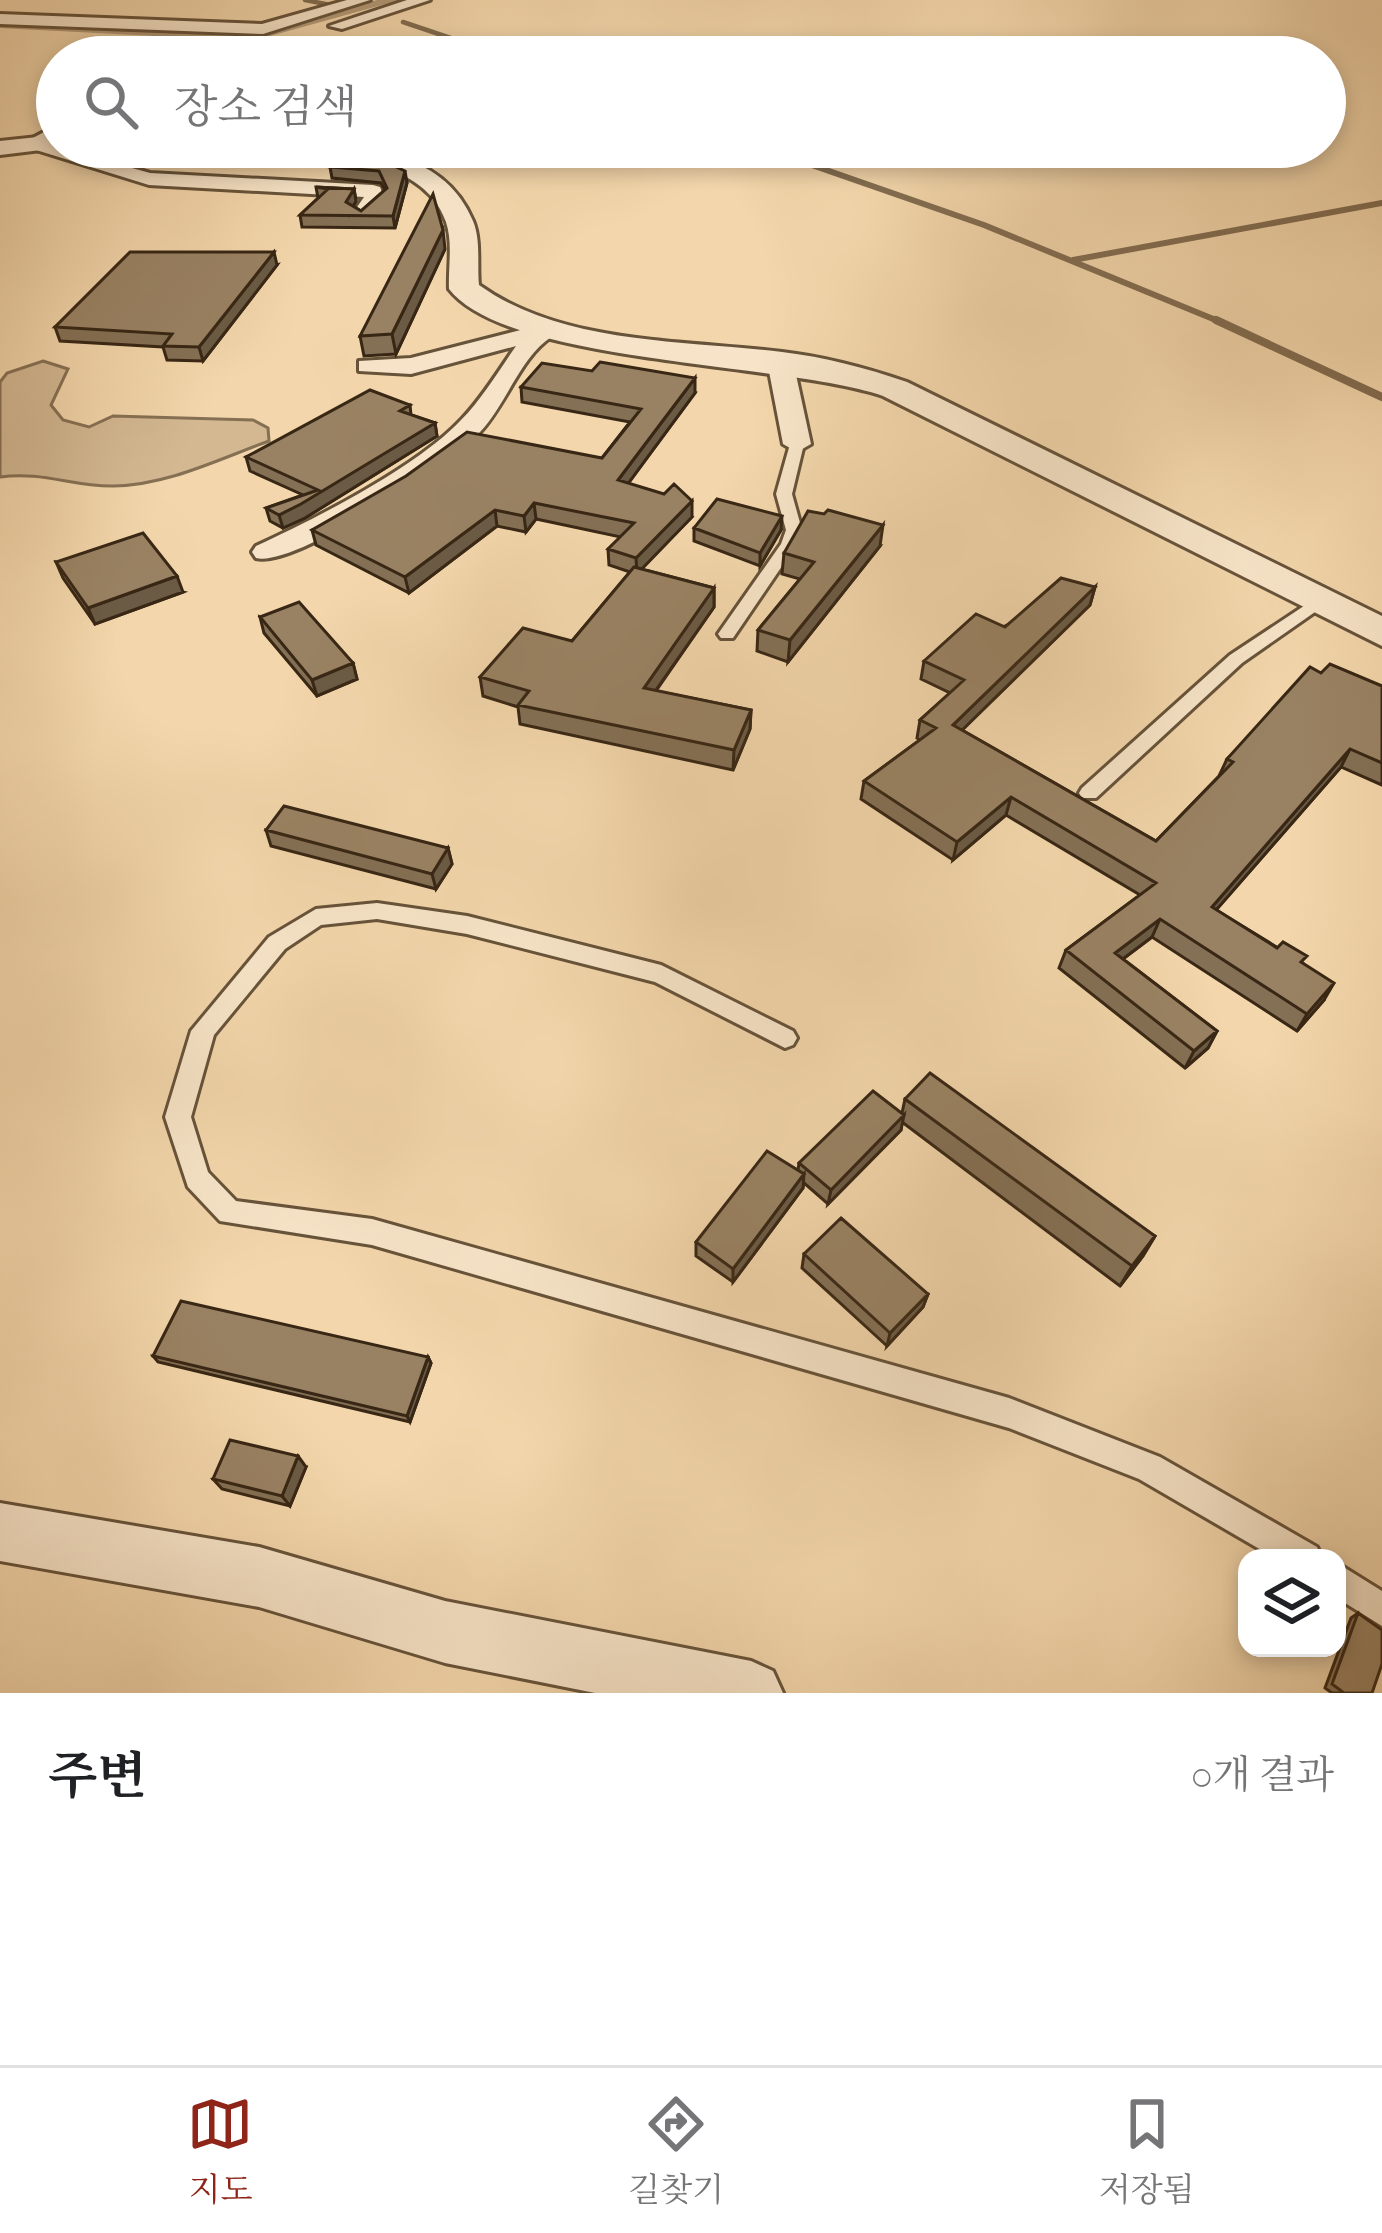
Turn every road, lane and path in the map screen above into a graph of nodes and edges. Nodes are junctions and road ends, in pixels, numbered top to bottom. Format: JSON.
{"nodes":[{"id":1,"x":363,"y":0,"type":"edge"},
{"id":2,"x":423,"y":0,"type":"edge"},
{"id":3,"x":0,"y":19,"type":"edge"},
{"id":4,"x":301,"y":36,"type":"edge"},
{"id":5,"x":36,"y":141,"type":"edge"},
{"id":6,"x":36,"y":144,"type":"edge"},
{"id":7,"x":29,"y":145,"type":"junction"},
{"id":8,"x":36,"y":147,"type":"edge"},
{"id":9,"x":0,"y":148,"type":"edge"},
{"id":10,"x":110,"y":168,"type":"edge"},
{"id":11,"x":395,"y":168,"type":"edge"},
{"id":12,"x":363,"y":213,"type":"edge"},
{"id":13,"x":542,"y":332,"type":"junction"},
{"id":14,"x":780,"y":362,"type":"junction"},
{"id":15,"x":368,"y":366,"type":"dead end"},
{"id":16,"x":796,"y":443,"type":"joint"},
{"id":17,"x":267,"y":552,"type":"dead end"},
{"id":18,"x":1319,"y":601,"type":"junction"},
{"id":19,"x":1382,"y":633,"type":"edge"},
{"id":20,"x":727,"y":634,"type":"dead end"},
{"id":21,"x":1089,"y":793,"type":"dead end"},
{"id":22,"x":785,"y":1038,"type":"dead end"},
{"id":23,"x":0,"y":1532,"type":"edge"},
{"id":24,"x":1290,"y":1549,"type":"edge"},
{"id":25,"x":1346,"y":1585,"type":"edge"},
{"id":26,"x":1382,"y":1610,"type":"edge"},
{"id":27,"x":751,"y":1693,"type":"edge"}],
"edges":[{"from":1,"to":3,"type":"street"},
{"from":2,"to":4,"type":"street"},
{"from":5,"to":7,"type":"street"},
{"from":6,"to":7,"type":"street"},
{"from":7,"to":8,"type":"street"},
{"from":7,"to":9,"type":"street"},
{"from":10,"to":12,"type":"street"},
{"from":11,"to":13,"type":"street"},
{"from":13,"to":14,"type":"street"},
{"from":13,"to":15,"type":"street"},
{"from":13,"to":17,"type":"street"},
{"from":14,"to":16,"type":"street"},
{"from":14,"to":18,"type":"street"},
{"from":16,"to":20,"type":"lane"},
{"from":18,"to":19,"type":"street"},
{"from":18,"to":21,"type":"lane"},
{"from":22,"to":24,"type":"lane"},
{"from":23,"to":27,"type":"street"},
{"from":25,"to":26,"type":"lane"}]}
